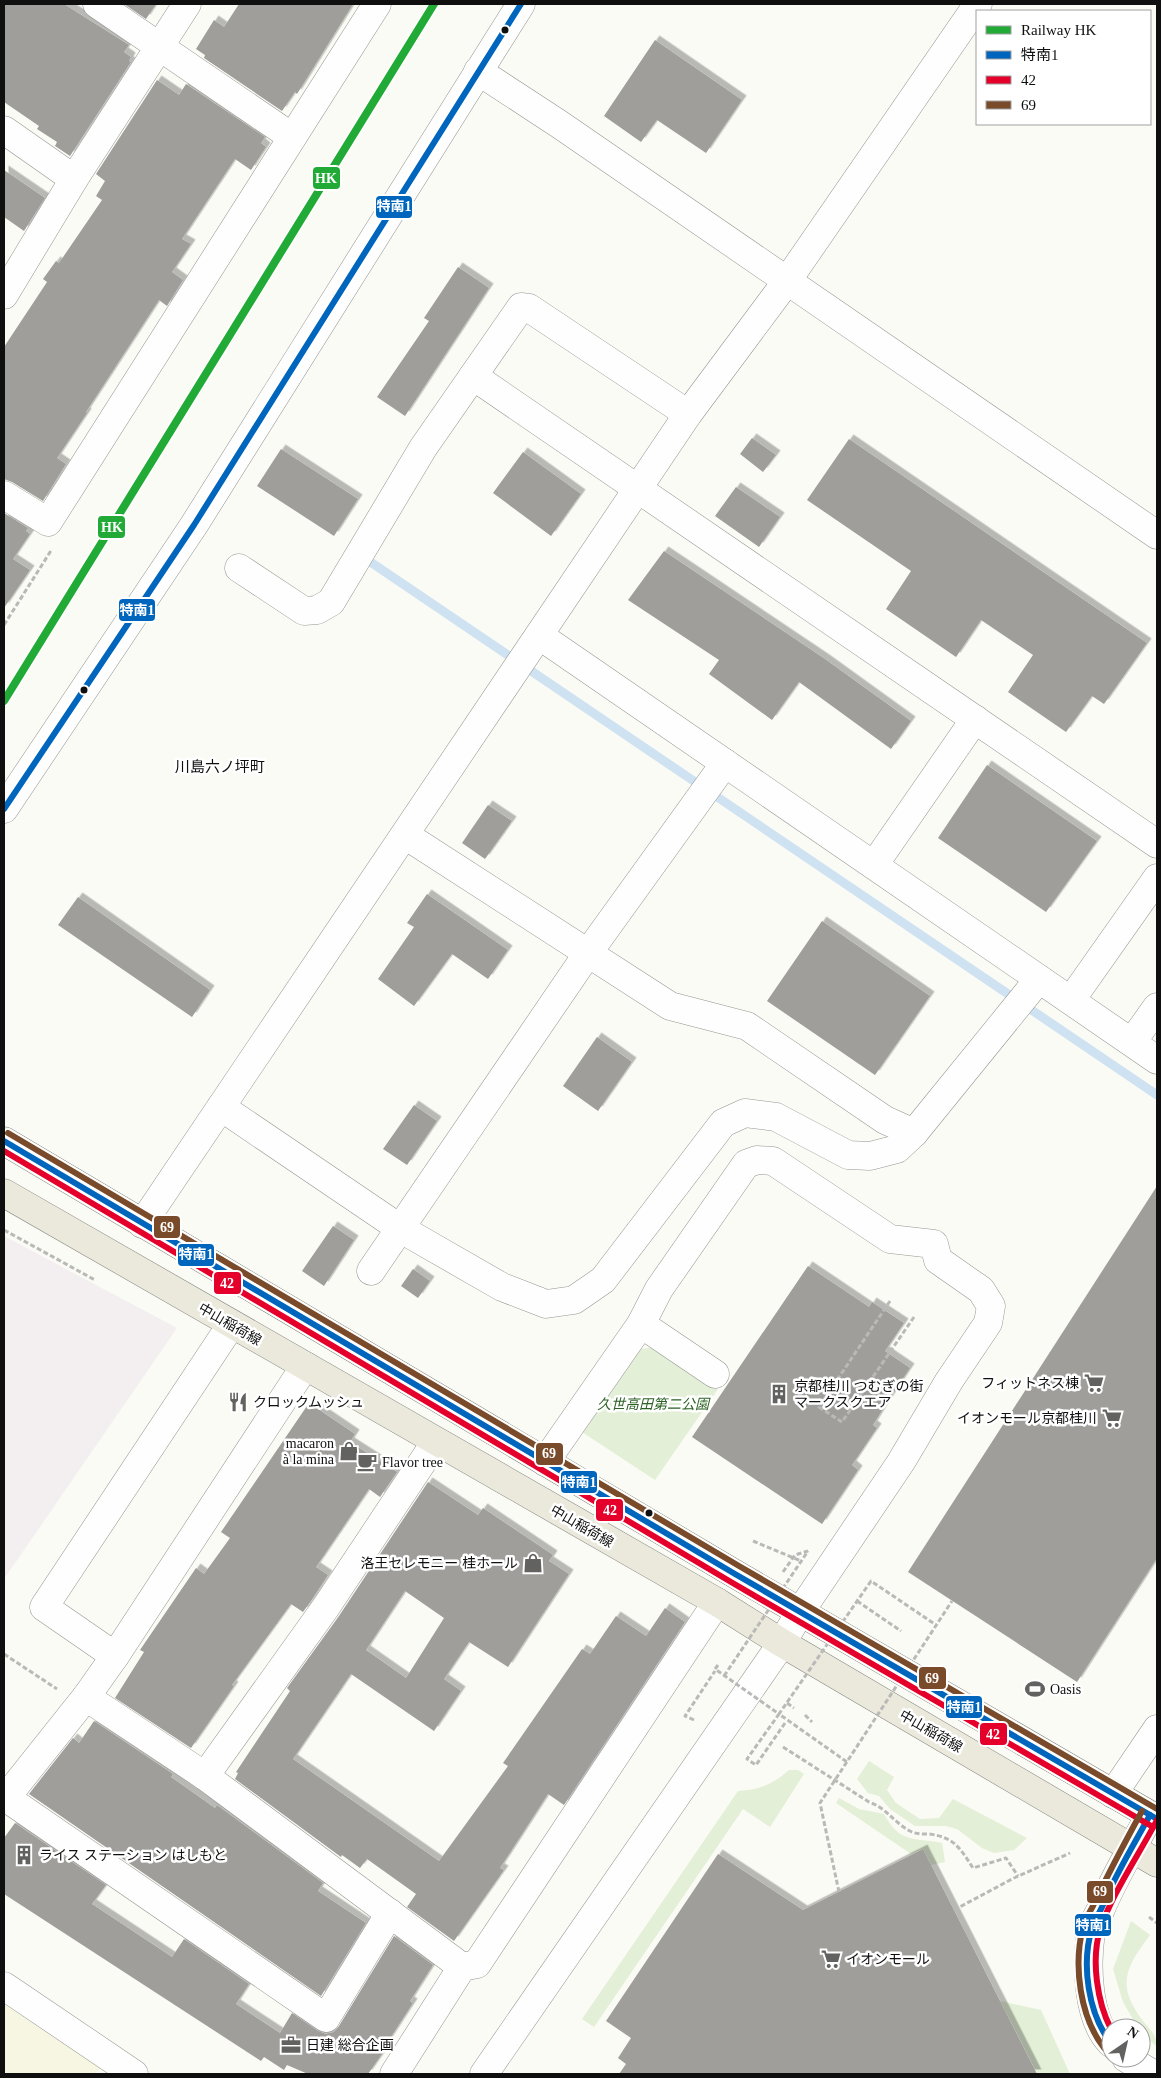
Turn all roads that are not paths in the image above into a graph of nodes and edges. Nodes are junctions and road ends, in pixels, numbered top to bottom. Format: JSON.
{"nodes":[{"id":1,"x":97,"y":4,"type":"edge"},
{"id":2,"x":187,"y":4,"type":"edge"},
{"id":3,"x":377,"y":4,"type":"edge"},
{"id":4,"x":521,"y":4,"type":"edge"},
{"id":5,"x":978,"y":4,"type":"edge"},
{"id":6,"x":160,"y":47,"type":"junction"},
{"id":7,"x":478,"y":71,"type":"junction"},
{"id":8,"x":4,"y":130,"type":"edge"},
{"id":9,"x":292,"y":137,"type":"junction"},
{"id":10,"x":74,"y":179,"type":"junction"},
{"id":11,"x":787,"y":281,"type":"junction"},
{"id":12,"x":4,"y":295,"type":"edge"},
{"id":13,"x":473,"y":376,"type":"junction"},
{"id":14,"x":688,"y":414,"type":"junction"},
{"id":15,"x":639,"y":488,"type":"junction"},
{"id":16,"x":4,"y":495,"type":"edge"},
{"id":17,"x":1157,"y":534,"type":"edge"},
{"id":18,"x":239,"y":568,"type":"dead end"},
{"id":19,"x":540,"y":636,"type":"junction"},
{"id":20,"x":975,"y":719,"type":"junction"},
{"id":21,"x":725,"y":763,"type":"junction"},
{"id":22,"x":4,"y":809,"type":"edge"},
{"id":23,"x":405,"y":835,"type":"junction"},
{"id":24,"x":1157,"y":844,"type":"edge"},
{"id":25,"x":874,"y":865,"type":"junction"},
{"id":26,"x":1157,"y":878,"type":"edge"},
{"id":27,"x":588,"y":953,"type":"junction"},
{"id":28,"x":1039,"y":979,"type":"junction"},
{"id":29,"x":1070,"y":1000,"type":"junction"},
{"id":30,"x":1157,"y":1007,"type":"edge"},
{"id":31,"x":1132,"y":1042,"type":"junction"},
{"id":32,"x":1157,"y":1060,"type":"edge"},
{"id":33,"x":221,"y":1107,"type":"junction"},
{"id":34,"x":914,"y":1132,"type":"junction"},
{"id":35,"x":4,"y":1141,"type":"edge"},
{"id":36,"x":4,"y":1193,"type":"edge"},
{"id":37,"x":142,"y":1224,"type":"junction"},
{"id":38,"x":401,"y":1229,"type":"junction"},
{"id":39,"x":371,"y":1271,"type":"dead end"},
{"id":40,"x":641,"y":1324,"type":"junction"},
{"id":41,"x":231,"y":1325,"type":"junction"},
{"id":42,"x":305,"y":1366,"type":"junction"},
{"id":43,"x":715,"y":1374,"type":"dead end"},
{"id":44,"x":436,"y":1442,"type":"junction"},
{"id":45,"x":545,"y":1462,"type":"junction"},
{"id":46,"x":717,"y":1602,"type":"junction"},
{"id":47,"x":800,"y":1612,"type":"junction"},
{"id":48,"x":782,"y":1643,"type":"junction"},
{"id":49,"x":116,"y":1656,"type":"junction"},
{"id":50,"x":83,"y":1701,"type":"junction"},
{"id":51,"x":1157,"y":1729,"type":"edge"},
{"id":52,"x":205,"y":1776,"type":"junction"},
{"id":53,"x":1113,"y":1794,"type":"junction"},
{"id":54,"x":5,"y":1798,"type":"edge"},
{"id":55,"x":1154,"y":1817,"type":"edge"},
{"id":56,"x":1132,"y":1849,"type":"junction"},
{"id":57,"x":1157,"y":1863,"type":"edge"},
{"id":58,"x":390,"y":1913,"type":"junction"},
{"id":59,"x":462,"y":1967,"type":"junction"},
{"id":60,"x":4,"y":1986,"type":"edge"},
{"id":61,"x":1101,"y":2027,"type":"edge"},
{"id":62,"x":134,"y":2074,"type":"edge"},
{"id":63,"x":394,"y":2074,"type":"edge"},
{"id":64,"x":484,"y":2074,"type":"edge"}],
"edges":[{"from":1,"to":6,"type":"street"},
{"from":2,"to":6,"type":"street"},
{"from":3,"to":9,"type":"street"},
{"from":4,"to":7,"type":"street"},
{"from":5,"to":11,"type":"street"},
{"from":6,"to":9,"type":"street"},
{"from":6,"to":10,"type":"street"},
{"from":7,"to":11,"type":"street"},
{"from":7,"to":22,"type":"street"},
{"from":8,"to":10,"type":"street"},
{"from":9,"to":16,"type":"street"},
{"from":10,"to":12,"type":"street"},
{"from":11,"to":14,"type":"street"},
{"from":11,"to":17,"type":"street"},
{"from":13,"to":14,"type":"street"},
{"from":13,"to":15,"type":"street"},
{"from":13,"to":18,"type":"street"},
{"from":14,"to":15,"type":"street"},
{"from":15,"to":19,"type":"street"},
{"from":15,"to":20,"type":"street"},
{"from":19,"to":21,"type":"street"},
{"from":19,"to":23,"type":"street"},
{"from":20,"to":24,"type":"street"},
{"from":20,"to":25,"type":"street"},
{"from":21,"to":25,"type":"street"},
{"from":21,"to":27,"type":"street"},
{"from":23,"to":27,"type":"street"},
{"from":23,"to":33,"type":"street"},
{"from":25,"to":28,"type":"street"},
{"from":26,"to":29,"type":"street"},
{"from":27,"to":34,"type":"street"},
{"from":27,"to":38,"type":"street"},
{"from":28,"to":29,"type":"street"},
{"from":28,"to":34,"type":"street"},
{"from":29,"to":31,"type":"street"},
{"from":30,"to":31,"type":"street"},
{"from":31,"to":32,"type":"street"},
{"from":33,"to":37,"type":"street"},
{"from":33,"to":38,"type":"street"},
{"from":34,"to":38,"type":"street"},
{"from":35,"to":37,"type":"main road"},
{"from":36,"to":41,"type":"main road","name":"中山稲荷線"},
{"from":37,"to":45,"type":"main road"},
{"from":38,"to":39,"type":"street"},
{"from":40,"to":43,"type":"street"},
{"from":40,"to":45,"type":"street"},
{"from":40,"to":47,"type":"street"},
{"from":41,"to":42,"type":"main road","name":"中山稲荷線"},
{"from":41,"to":49,"type":"street"},
{"from":42,"to":44,"type":"main road","name":"中山稲荷線"},
{"from":42,"to":49,"type":"street"},
{"from":44,"to":46,"type":"main road","name":"中山稲荷線"},
{"from":44,"to":52,"type":"street"},
{"from":45,"to":47,"type":"main road"},
{"from":46,"to":48,"type":"main road","name":"中山稲荷線"},
{"from":46,"to":59,"type":"street"},
{"from":47,"to":48,"type":"street"},
{"from":47,"to":53,"type":"main road"},
{"from":48,"to":56,"type":"main road","name":"中山稲荷線"},
{"from":48,"to":64,"type":"street"},
{"from":49,"to":50,"type":"street"},
{"from":50,"to":52,"type":"street"},
{"from":50,"to":54,"type":"street"},
{"from":51,"to":53,"type":"street"},
{"from":52,"to":58,"type":"street"},
{"from":53,"to":55,"type":"main road"},
{"from":54,"to":58,"type":"street"},
{"from":55,"to":56,"type":"street"},
{"from":56,"to":57,"type":"main road","name":"中山稲荷線"},
{"from":56,"to":61,"type":"street"},
{"from":58,"to":59,"type":"street"},
{"from":59,"to":63,"type":"street"},
{"from":60,"to":62,"type":"street"}]}
